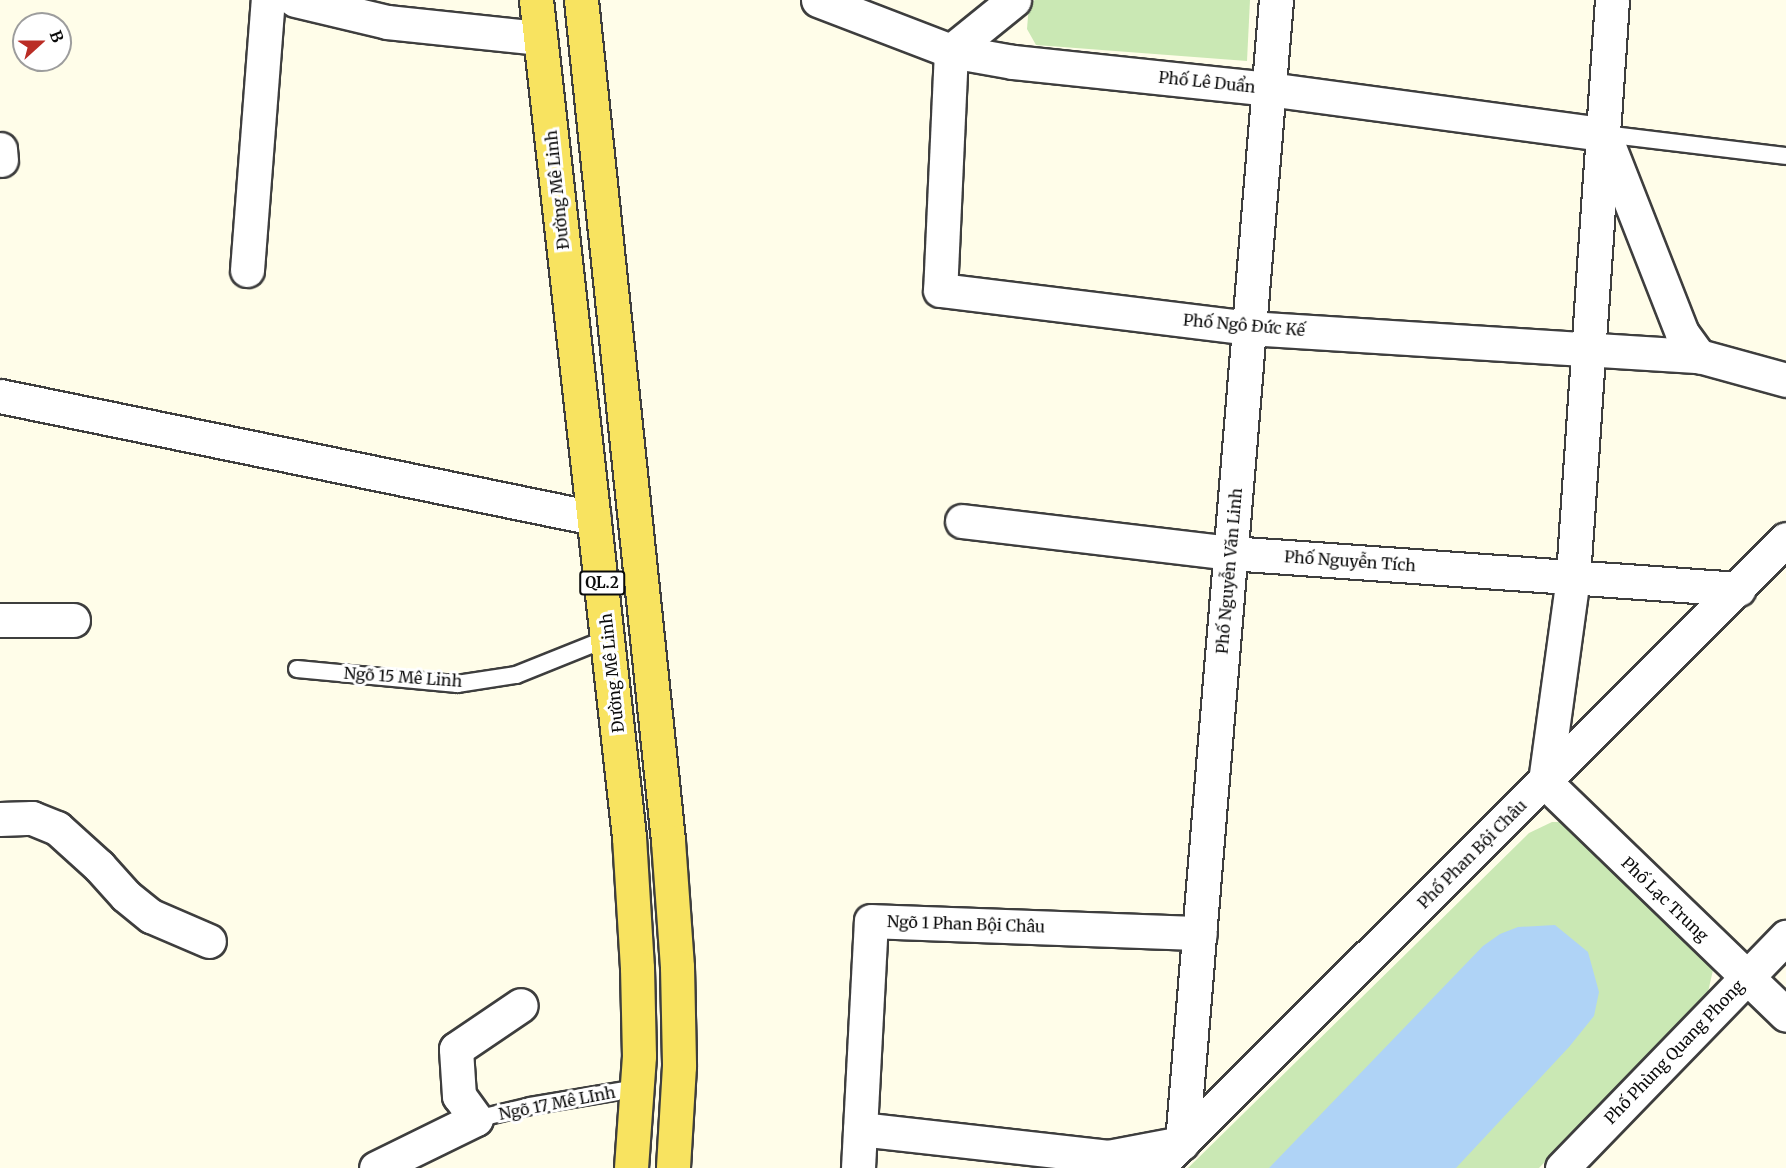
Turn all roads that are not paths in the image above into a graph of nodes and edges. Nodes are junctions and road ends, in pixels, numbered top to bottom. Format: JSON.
{"nodes":[{"id":1,"x":268,"y":0,"type":"edge"},
{"id":2,"x":295,"y":0,"type":"edge"},
{"id":3,"x":536,"y":0,"type":"edge"},
{"id":4,"x":581,"y":0,"type":"edge"},
{"id":5,"x":818,"y":0,"type":"edge"},
{"id":6,"x":1014,"y":0,"type":"edge"},
{"id":7,"x":1276,"y":0,"type":"edge"},
{"id":8,"x":1612,"y":0,"type":"edge"},
{"id":9,"x":540,"y":38,"type":"junction"},
{"id":10,"x":951,"y":51,"type":"junction"},
{"id":11,"x":1269,"y":89,"type":"junction"},
{"id":12,"x":1604,"y":134,"type":"junction"},
{"id":13,"x":1786,"y":156,"type":"edge"},
{"id":14,"x":247,"y":270,"type":"dead end"},
{"id":15,"x":1249,"y":328,"type":"junction"},
{"id":16,"x":1590,"y":349,"type":"junction"},
{"id":17,"x":1699,"y":356,"type":"junction"},
{"id":18,"x":1786,"y":380,"type":"edge"},
{"id":19,"x":0,"y":396,"type":"edge"},
{"id":20,"x":594,"y":518,"type":"junction"},
{"id":21,"x":962,"y":521,"type":"dead end"},
{"id":22,"x":1786,"y":539,"type":"edge"},
{"id":23,"x":1230,"y":553,"type":"junction"},
{"id":24,"x":1573,"y":577,"type":"junction"},
{"id":25,"x":1738,"y":589,"type":"junction"},
{"id":26,"x":0,"y":620,"type":"edge"},
{"id":27,"x":73,"y":620,"type":"dead end"},
{"id":28,"x":609,"y":638,"type":"junction"},
{"id":29,"x":297,"y":669,"type":"dead end"},
{"id":30,"x":1545,"y":782,"type":"junction"},
{"id":31,"x":0,"y":819,"type":"edge"},
{"id":32,"x":1200,"y":933,"type":"junction"},
{"id":33,"x":1786,"y":937,"type":"edge"},
{"id":34,"x":209,"y":941,"type":"dead end"},
{"id":35,"x":1747,"y":977,"type":"junction"},
{"id":36,"x":522,"y":1005,"type":"dead end"},
{"id":37,"x":1786,"y":1016,"type":"edge"},
{"id":38,"x":638,"y":1088,"type":"junction"},
{"id":39,"x":476,"y":1119,"type":"junction"},
{"id":40,"x":860,"y":1128,"type":"junction"},
{"id":41,"x":1182,"y":1143,"type":"junction"},
{"id":42,"x":376,"y":1168,"type":"edge"},
{"id":43,"x":631,"y":1168,"type":"edge"},
{"id":44,"x":673,"y":1168,"type":"edge"},
{"id":45,"x":858,"y":1168,"type":"edge"},
{"id":46,"x":1156,"y":1168,"type":"edge"},
{"id":47,"x":1562,"y":1168,"type":"edge"}],
"edges":[{"from":1,"to":14,"type":"street"},
{"from":2,"to":9,"type":"street"},
{"from":3,"to":9,"type":"main road","name":"Đường Mê Linh","number":"QL.2"},
{"from":4,"to":44,"type":"main road","number":"QL.2"},
{"from":5,"to":10,"type":"street","name":"Phố Lê Duẩn"},
{"from":6,"to":10,"type":"street"},
{"from":7,"to":11,"type":"street","name":"Phố Nguyễn Văn Linh"},
{"from":8,"to":12,"type":"street"},
{"from":9,"to":20,"type":"main road","name":"Đường Mê Linh","number":"QL.2"},
{"from":10,"to":11,"type":"street","name":"Phố Lê Duẩn"},
{"from":10,"to":15,"type":"street","name":"Phố Ngô Đức Kế"},
{"from":11,"to":12,"type":"street","name":"Phố Lê Duẩn"},
{"from":11,"to":15,"type":"street","name":"Phố Nguyễn Văn Linh"},
{"from":12,"to":13,"type":"lane"},
{"from":12,"to":16,"type":"street"},
{"from":12,"to":17,"type":"street"},
{"from":15,"to":16,"type":"street","name":"Phố Ngô Đức Kế"},
{"from":15,"to":23,"type":"street","name":"Phố Nguyễn Văn Linh"},
{"from":16,"to":17,"type":"street","name":"Phố Ngô Đức Kế"},
{"from":16,"to":24,"type":"street"},
{"from":17,"to":18,"type":"street","name":"Phố Ngô Đức Kế"},
{"from":19,"to":20,"type":"street"},
{"from":20,"to":28,"type":"main road","name":"Đường Mê Linh","number":"QL.2"},
{"from":21,"to":23,"type":"street","name":"Phố Nguyễn Tích"},
{"from":22,"to":25,"type":"street","name":"Phố Phan Bội Châu"},
{"from":23,"to":24,"type":"street","name":"Phố Nguyễn Tích"},
{"from":23,"to":32,"type":"street","name":"Phố Nguyễn Văn Linh"},
{"from":24,"to":25,"type":"street","name":"Phố Nguyễn Tích"},
{"from":24,"to":30,"type":"street"},
{"from":25,"to":30,"type":"street","name":"Phố Phan Bội Châu"},
{"from":26,"to":27,"type":"street"},
{"from":28,"to":29,"type":"lane","name":"Ngõ 15 Mê Linh"},
{"from":28,"to":38,"type":"main road","name":"Đường Mê Linh","number":"QL.2"},
{"from":30,"to":35,"type":"street","name":"Phố Lạc Trung"},
{"from":30,"to":41,"type":"street","name":"Phố Phan Bội Châu"},
{"from":31,"to":34,"type":"street"},
{"from":32,"to":40,"type":"street","name":"Ngõ 1 Phan Bội Châu"},
{"from":32,"to":41,"type":"street","name":"Phố Nguyễn Văn Linh"},
{"from":33,"to":35,"type":"street","name":"Phố Phùng Quang Phong"},
{"from":35,"to":37,"type":"street","name":"Phố Lạc Trung"},
{"from":35,"to":47,"type":"street","name":"Phố Phùng Quang Phong"},
{"from":36,"to":39,"type":"street"},
{"from":38,"to":39,"type":"lane","name":"Ngõ 17 Mê LInh"},
{"from":38,"to":43,"type":"main road","name":"Đường Mê Linh","number":"QL.2"},
{"from":39,"to":42,"type":"street"},
{"from":40,"to":41,"type":"street"},
{"from":40,"to":45,"type":"street","name":"Ngõ 1 Phan Bội Châu"},
{"from":41,"to":46,"type":"street","name":"Phố Phan Bội Châu"}]}
